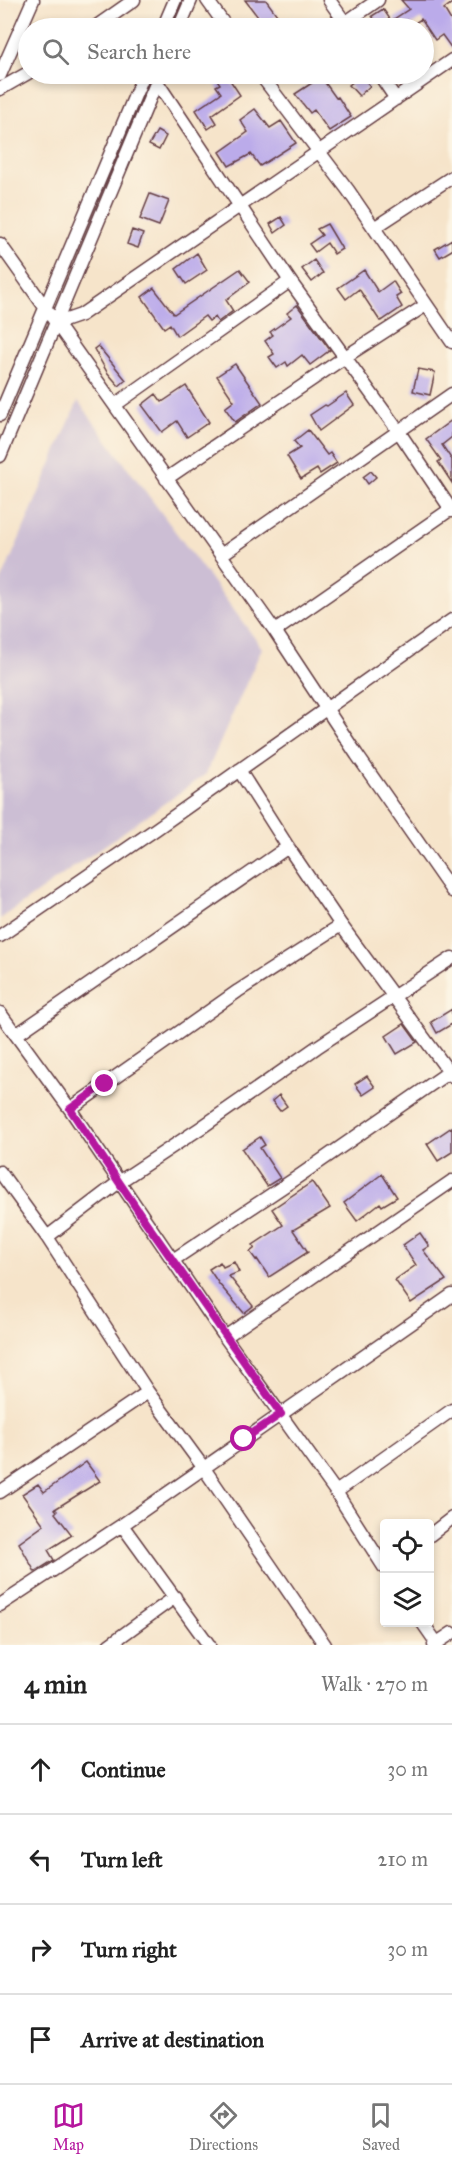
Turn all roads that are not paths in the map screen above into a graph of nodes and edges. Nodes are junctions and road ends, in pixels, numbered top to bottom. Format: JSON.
{"nodes":[{"id":1,"x":33,"y":0,"type":"edge"},
{"id":2,"x":134,"y":0,"type":"edge"},
{"id":3,"x":175,"y":0,"type":"edge"},
{"id":4,"x":191,"y":0,"type":"edge"},
{"id":5,"x":207,"y":0,"type":"edge"},
{"id":6,"x":329,"y":0,"type":"edge"},
{"id":7,"x":378,"y":0,"type":"edge"},
{"id":8,"x":25,"y":18,"type":"edge"},
{"id":9,"x":108,"y":18,"type":"edge"},
{"id":10,"x":167,"y":18,"type":"edge"},
{"id":11,"x":183,"y":18,"type":"edge"},
{"id":12,"x":220,"y":18,"type":"edge"},
{"id":13,"x":341,"y":18,"type":"edge"},
{"id":14,"x":357,"y":18,"type":"edge"},
{"id":15,"x":18,"y":34,"type":"edge"},
{"id":16,"x":452,"y":60,"type":"edge"},
{"id":17,"x":434,"y":73,"type":"edge"},
{"id":18,"x":0,"y":75,"type":"edge"},
{"id":19,"x":18,"y":78,"type":"edge"},
{"id":20,"x":140,"y":84,"type":"edge"},
{"id":21,"x":156,"y":84,"type":"edge"},
{"id":22,"x":163,"y":84,"type":"edge"},
{"id":23,"x":267,"y":84,"type":"edge"},
{"id":24,"x":386,"y":84,"type":"edge"},
{"id":25,"x":418,"y":84,"type":"edge"},
{"id":26,"x":0,"y":88,"type":"edge"},
{"id":27,"x":396,"y":99,"type":"junction"},
{"id":28,"x":318,"y":153,"type":"junction"},
{"id":29,"x":451,"y":179,"type":"edge"},
{"id":30,"x":239,"y":206,"type":"junction"},
{"id":31,"x":374,"y":228,"type":"junction"},
{"id":32,"x":0,"y":244,"type":"edge"},
{"id":33,"x":290,"y":281,"type":"junction"},
{"id":34,"x":426,"y":305,"type":"junction"},
{"id":35,"x":45,"y":309,"type":"junction"},
{"id":36,"x":55,"y":324,"type":"junction"},
{"id":37,"x":452,"y":342,"type":"edge"},
{"id":38,"x":345,"y":357,"type":"junction"},
{"id":39,"x":452,"y":394,"type":"edge"},
{"id":40,"x":115,"y":405,"type":"junction"},
{"id":41,"x":0,"y":415,"type":"edge"},
{"id":42,"x":399,"y":432,"type":"junction"},
{"id":43,"x":0,"y":456,"type":"edge"},
{"id":44,"x":166,"y":479,"type":"junction"},
{"id":45,"x":451,"y":509,"type":"edge"},
{"id":46,"x":221,"y":555,"type":"junction"},
{"id":47,"x":452,"y":620,"type":"edge"},
{"id":48,"x":275,"y":632,"type":"junction"},
{"id":49,"x":327,"y":710,"type":"junction"},
{"id":50,"x":239,"y":771,"type":"junction"},
{"id":51,"x":288,"y":848,"type":"junction"},
{"id":52,"x":452,"y":891,"type":"edge"},
{"id":53,"x":341,"y":925,"type":"junction"},
{"id":54,"x":0,"y":936,"type":"edge"},
{"id":55,"x":452,"y":958,"type":"edge"},
{"id":56,"x":393,"y":996,"type":"junction"},
{"id":57,"x":0,"y":1013,"type":"edge"},
{"id":58,"x":16,"y":1035,"type":"junction"},
{"id":59,"x":451,"y":1074,"type":"edge"},
{"id":60,"x":70,"y":1109,"type":"junction"},
{"id":61,"x":0,"y":1172,"type":"edge"},
{"id":62,"x":452,"y":1181,"type":"edge"},
{"id":63,"x":119,"y":1182,"type":"junction"},
{"id":64,"x":47,"y":1237,"type":"junction"},
{"id":65,"x":173,"y":1260,"type":"junction"},
{"id":66,"x":452,"y":1295,"type":"edge"},
{"id":67,"x":225,"y":1337,"type":"junction"},
{"id":68,"x":148,"y":1392,"type":"junction"},
{"id":69,"x":452,"y":1410,"type":"edge"},
{"id":70,"x":281,"y":1414,"type":"junction"},
{"id":71,"x":203,"y":1467,"type":"junction"},
{"id":72,"x":336,"y":1491,"type":"junction"},
{"id":73,"x":0,"y":1492,"type":"edge"},
{"id":74,"x":452,"y":1518,"type":"edge"},
{"id":75,"x":122,"y":1525,"type":"junction"},
{"id":76,"x":434,"y":1531,"type":"edge"},
{"id":77,"x":380,"y":1561,"type":"edge"},
{"id":78,"x":176,"y":1598,"type":"junction"},
{"id":79,"x":0,"y":1605,"type":"edge"},
{"id":80,"x":425,"y":1627,"type":"edge"},
{"id":81,"x":452,"y":1633,"type":"edge"},
{"id":82,"x":436,"y":1644,"type":"edge"},
{"id":83,"x":109,"y":1645,"type":"edge"},
{"id":84,"x":208,"y":1645,"type":"edge"},
{"id":85,"x":325,"y":1645,"type":"edge"}],
"edges":[{"from":1,"to":8,"type":"street"},
{"from":2,"to":9,"type":"street"},
{"from":3,"to":10,"type":"street"},
{"from":4,"to":11,"type":"street"},
{"from":5,"to":12,"type":"street"},
{"from":6,"to":13,"type":"street"},
{"from":7,"to":14,"type":"street"},
{"from":15,"to":18,"type":"street"},
{"from":16,"to":17,"type":"street"},
{"from":19,"to":26,"type":"street"},
{"from":20,"to":35,"type":"street"},
{"from":21,"to":36,"type":"street"},
{"from":22,"to":30,"type":"street"},
{"from":23,"to":28,"type":"street"},
{"from":24,"to":27,"type":"street"},
{"from":25,"to":27,"type":"street"},
{"from":27,"to":28,"type":"street"},
{"from":28,"to":30,"type":"street"},
{"from":28,"to":31,"type":"street"},
{"from":29,"to":31,"type":"street"},
{"from":30,"to":33,"type":"street"},
{"from":30,"to":36,"type":"street"},
{"from":31,"to":34,"type":"street"},
{"from":32,"to":35,"type":"street"},
{"from":33,"to":38,"type":"street"},
{"from":33,"to":40,"type":"street"},
{"from":34,"to":37,"type":"street"},
{"from":34,"to":38,"type":"street"},
{"from":35,"to":36,"type":"street"},
{"from":35,"to":41,"type":"street"},
{"from":36,"to":40,"type":"street"},
{"from":36,"to":43,"type":"street"},
{"from":38,"to":42,"type":"street"},
{"from":38,"to":44,"type":"street"},
{"from":39,"to":42,"type":"street"},
{"from":40,"to":44,"type":"street"},
{"from":42,"to":45,"type":"street"},
{"from":42,"to":46,"type":"street"},
{"from":44,"to":46,"type":"street"},
{"from":45,"to":48,"type":"street"},
{"from":46,"to":48,"type":"street"},
{"from":47,"to":49,"type":"street"},
{"from":48,"to":49,"type":"street"},
{"from":49,"to":50,"type":"street"},
{"from":49,"to":52,"type":"street"},
{"from":50,"to":51,"type":"street"},
{"from":50,"to":54,"type":"street"},
{"from":51,"to":53,"type":"street"},
{"from":51,"to":58,"type":"street"},
{"from":53,"to":56,"type":"street"},
{"from":53,"to":60,"type":"street"},
{"from":55,"to":56,"type":"street"},
{"from":56,"to":59,"type":"street"},
{"from":56,"to":63,"type":"street"},
{"from":57,"to":58,"type":"street"},
{"from":58,"to":60,"type":"street"},
{"from":59,"to":65,"type":"street"},
{"from":60,"to":63,"type":"street"},
{"from":61,"to":64,"type":"street"},
{"from":62,"to":67,"type":"street"},
{"from":63,"to":64,"type":"street"},
{"from":63,"to":65,"type":"street"},
{"from":64,"to":68,"type":"street"},
{"from":65,"to":67,"type":"street"},
{"from":66,"to":70,"type":"street"},
{"from":67,"to":70,"type":"street"},
{"from":68,"to":71,"type":"street"},
{"from":68,"to":73,"type":"street"},
{"from":69,"to":72,"type":"street"},
{"from":70,"to":71,"type":"street"},
{"from":70,"to":72,"type":"street"},
{"from":71,"to":75,"type":"street"},
{"from":71,"to":85,"type":"street"},
{"from":72,"to":77,"type":"street"},
{"from":74,"to":76,"type":"street"},
{"from":75,"to":78,"type":"street"},
{"from":75,"to":79,"type":"street"},
{"from":78,"to":83,"type":"street"},
{"from":78,"to":84,"type":"street"},
{"from":80,"to":82,"type":"street"},
{"from":81,"to":82,"type":"street"}]}
